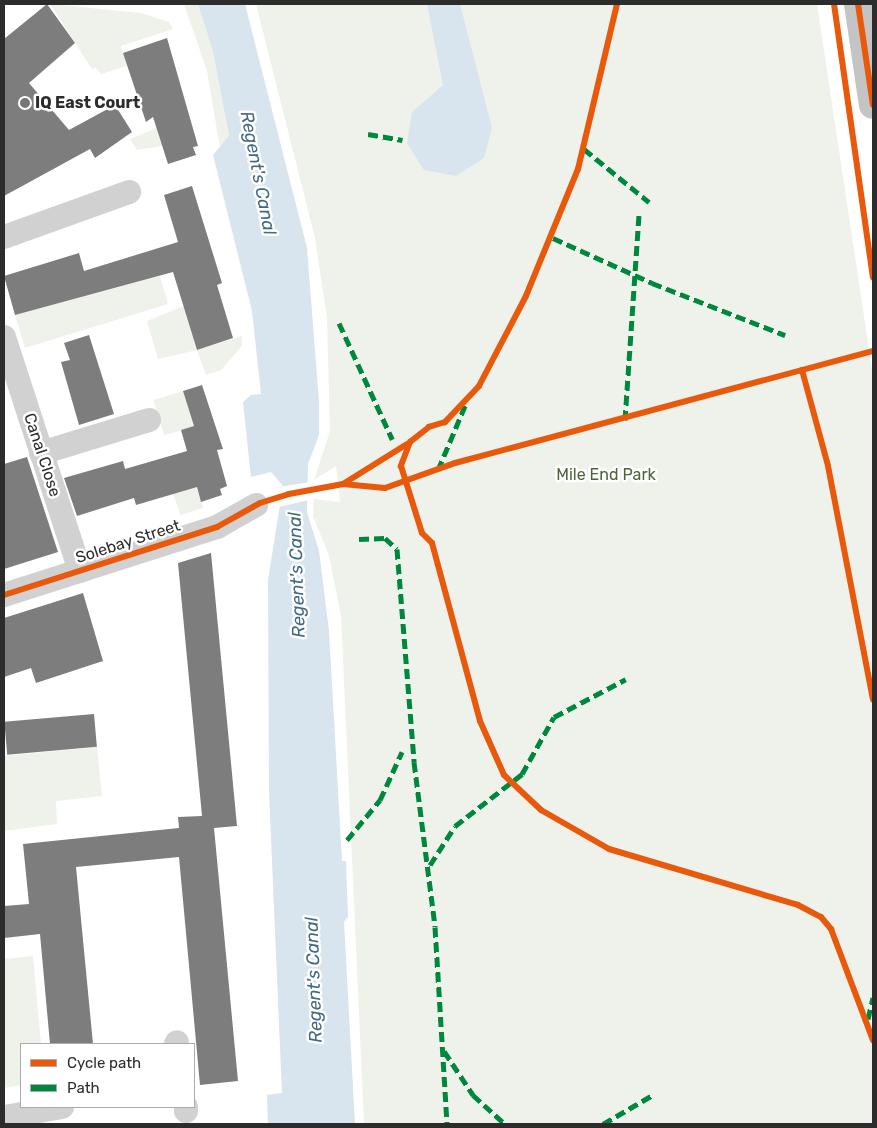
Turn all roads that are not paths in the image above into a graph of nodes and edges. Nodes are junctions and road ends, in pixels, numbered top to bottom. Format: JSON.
{"nodes":[{"id":1,"x":858,"y":4,"type":"edge"},
{"id":2,"x":873,"y":105,"type":"edge"},
{"id":3,"x":129,"y":192,"type":"dead end"},
{"id":4,"x":4,"y":237,"type":"edge"},
{"id":5,"x":4,"y":338,"type":"edge"},
{"id":6,"x":149,"y":420,"type":"dead end"},
{"id":7,"x":41,"y":453,"type":"junction"},
{"id":8,"x":256,"y":505,"type":"dead end"},
{"id":9,"x":80,"y":571,"type":"junction"},
{"id":10,"x":4,"y":595,"type":"edge"},
{"id":11,"x":56,"y":1108,"type":"edge"},
{"id":12,"x":4,"y":1116,"type":"edge"}],
"edges":[{"from":1,"to":2,"type":"main road"},
{"from":3,"to":4,"type":"street"},
{"from":5,"to":7,"type":"street","name":"Canal Close"},
{"from":6,"to":7,"type":"street"},
{"from":7,"to":9,"type":"street","name":"Canal Close"},
{"from":8,"to":9,"type":"street","name":"Solebay Street"},
{"from":9,"to":10,"type":"street","name":"Solebay Street"},
{"from":11,"to":12,"type":"street"}]}
